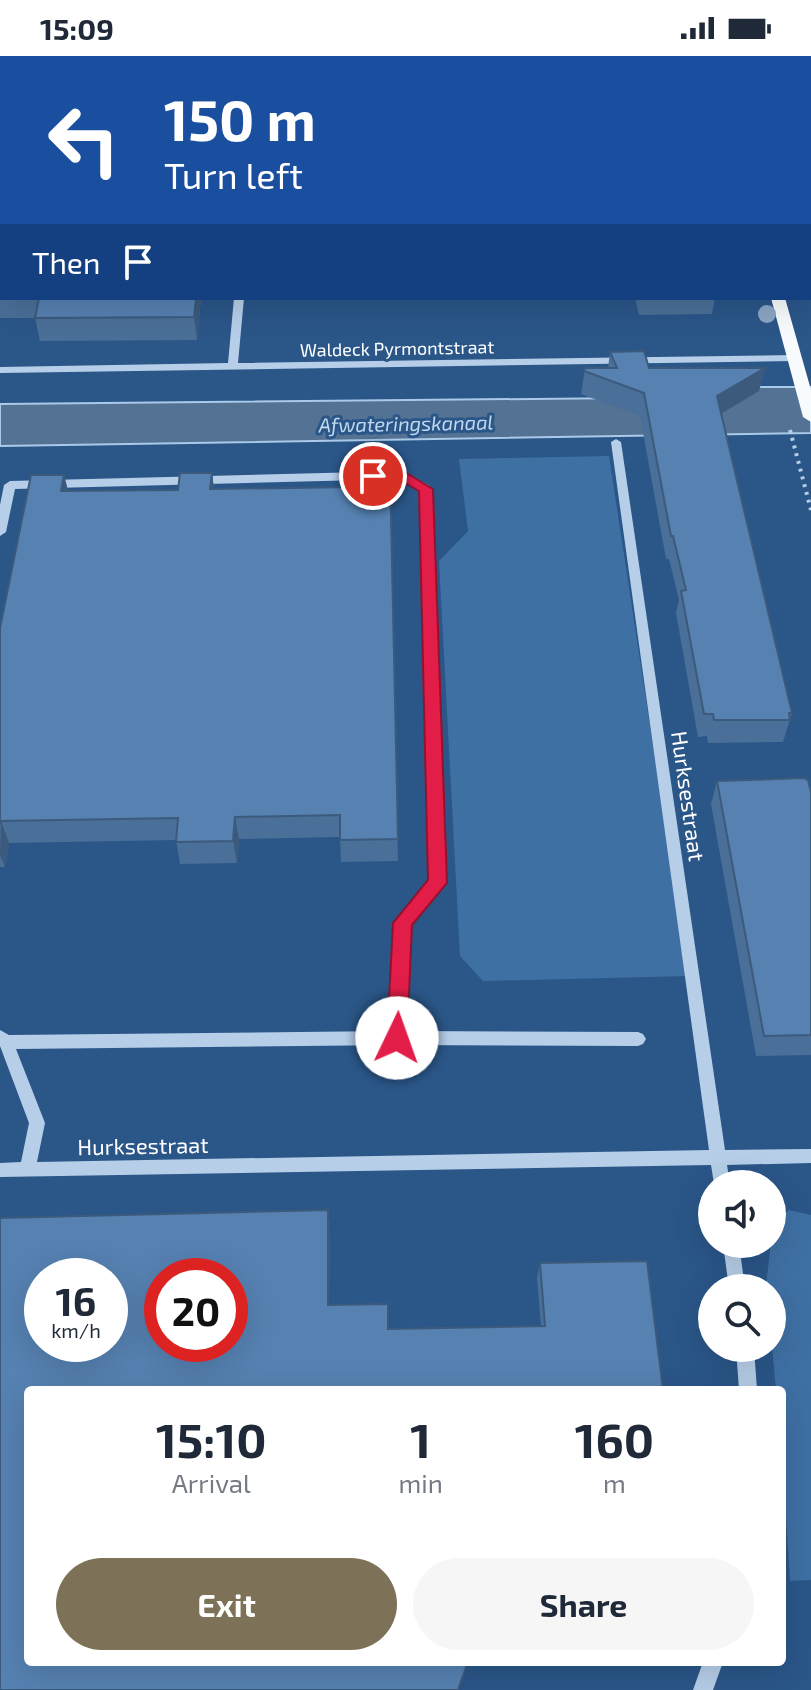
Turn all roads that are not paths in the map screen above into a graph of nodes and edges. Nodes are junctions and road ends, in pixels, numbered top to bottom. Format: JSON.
{"nodes":[{"id":1,"x":239,"y":300,"type":"edge"},
{"id":2,"x":779,"y":300,"type":"edge"},
{"id":3,"x":794,"y":358,"type":"junction"},
{"id":4,"x":233,"y":366,"type":"junction"},
{"id":5,"x":0,"y":370,"type":"edge"},
{"id":6,"x":811,"y":417,"type":"edge"},
{"id":7,"x":616,"y":442,"type":"dead end"},
{"id":8,"x":0,"y":532,"type":"edge"},
{"id":9,"x":397,"y":1038,"type":"junction"},
{"id":10,"x":3,"y":1039,"type":"edge"},
{"id":11,"x":638,"y":1039,"type":"dead end"},
{"id":12,"x":719,"y":1156,"type":"junction"},
{"id":13,"x":811,"y":1156,"type":"edge"},
{"id":14,"x":0,"y":1170,"type":"edge"},
{"id":15,"x":27,"y":1170,"type":"junction"},
{"id":16,"x":720,"y":1170,"type":"edge"},
{"id":17,"x":746,"y":1362,"type":"edge"},
{"id":18,"x":748,"y":1386,"type":"edge"},
{"id":19,"x":712,"y":1666,"type":"edge"},
{"id":20,"x":703,"y":1690,"type":"edge"}],
"edges":[{"from":1,"to":4,"type":"street"},
{"from":2,"to":3,"type":"main road"},
{"from":3,"to":4,"type":"street","name":"Waldeck Pyrmontstraat"},
{"from":3,"to":6,"type":"main road"},
{"from":4,"to":5,"type":"street","name":"Waldeck Pyrmontstraat"},
{"from":7,"to":12,"type":"street","name":"Hurksestraat"},
{"from":8,"to":9,"type":"street"},
{"from":9,"to":10,"type":"street"},
{"from":9,"to":11,"type":"street"},
{"from":10,"to":15,"type":"street"},
{"from":12,"to":13,"type":"street","name":"Hurksestraat"},
{"from":12,"to":15,"type":"street","name":"Hurksestraat"},
{"from":12,"to":16,"type":"street"},
{"from":14,"to":15,"type":"street","name":"Hurksestraat"},
{"from":17,"to":18,"type":"street"},
{"from":19,"to":20,"type":"street"}]}
